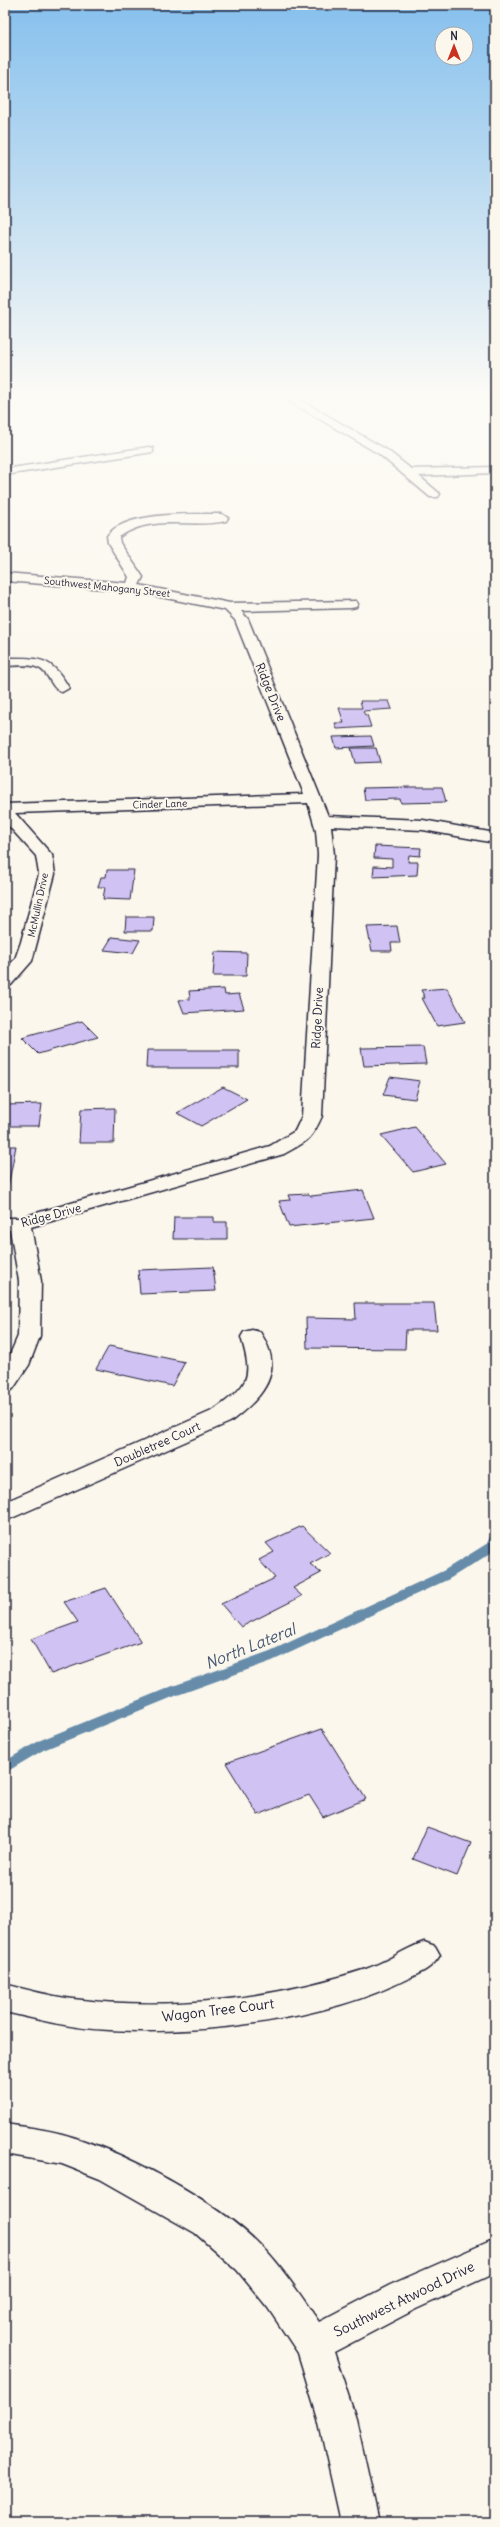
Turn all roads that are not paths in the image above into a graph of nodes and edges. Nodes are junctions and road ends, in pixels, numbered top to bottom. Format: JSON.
{"nodes":[{"id":1,"x":222,"y":518,"type":"dead end"},
{"id":2,"x":5,"y":577,"type":"edge"},
{"id":3,"x":131,"y":587,"type":"junction"},
{"id":4,"x":351,"y":604,"type":"dead end"},
{"id":5,"x":230,"y":607,"type":"junction"},
{"id":6,"x":5,"y":662,"type":"edge"},
{"id":7,"x":62,"y":688,"type":"dead end"},
{"id":8,"x":314,"y":798,"type":"junction"},
{"id":9,"x":7,"y":817,"type":"edge"},
{"id":10,"x":322,"y":821,"type":"junction"},
{"id":11,"x":495,"y":838,"type":"edge"},
{"id":12,"x":5,"y":981,"type":"edge"},
{"id":13,"x":12,"y":1224,"type":"edge"},
{"id":14,"x":252,"y":1337,"type":"dead end"},
{"id":15,"x":5,"y":1384,"type":"edge"},
{"id":16,"x":5,"y":1512,"type":"edge"},
{"id":17,"x":424,"y":1955,"type":"dead end"},
{"id":18,"x":5,"y":1998,"type":"edge"},
{"id":19,"x":5,"y":2139,"type":"edge"},
{"id":20,"x":495,"y":2256,"type":"edge"},
{"id":21,"x":313,"y":2344,"type":"junction"},
{"id":22,"x":360,"y":2522,"type":"edge"}],
"edges":[{"from":1,"to":3,"type":"street"},
{"from":2,"to":3,"type":"street","name":"Southwest Mahogany Street"},
{"from":3,"to":5,"type":"street","name":"Southwest Mahogany Street"},
{"from":4,"to":5,"type":"street","name":"Southwest Mahogany Street"},
{"from":5,"to":8,"type":"street","name":"Ridge Drive"},
{"from":6,"to":7,"type":"street"},
{"from":8,"to":9,"type":"street","name":"Cinder Lane"},
{"from":8,"to":10,"type":"street","name":"Ridge Drive"},
{"from":9,"to":12,"type":"street","name":"McMullin Drive"},
{"from":10,"to":11,"type":"street"},
{"from":10,"to":13,"type":"street","name":"Ridge Drive"},
{"from":13,"to":15,"type":"street"},
{"from":14,"to":16,"type":"street","name":"Doubletree Court"},
{"from":17,"to":18,"type":"street","name":"Wagon Tree Court"},
{"from":19,"to":21,"type":"street"},
{"from":20,"to":21,"type":"street","name":"Southwest Atwood Drive"},
{"from":21,"to":22,"type":"street"}]}
